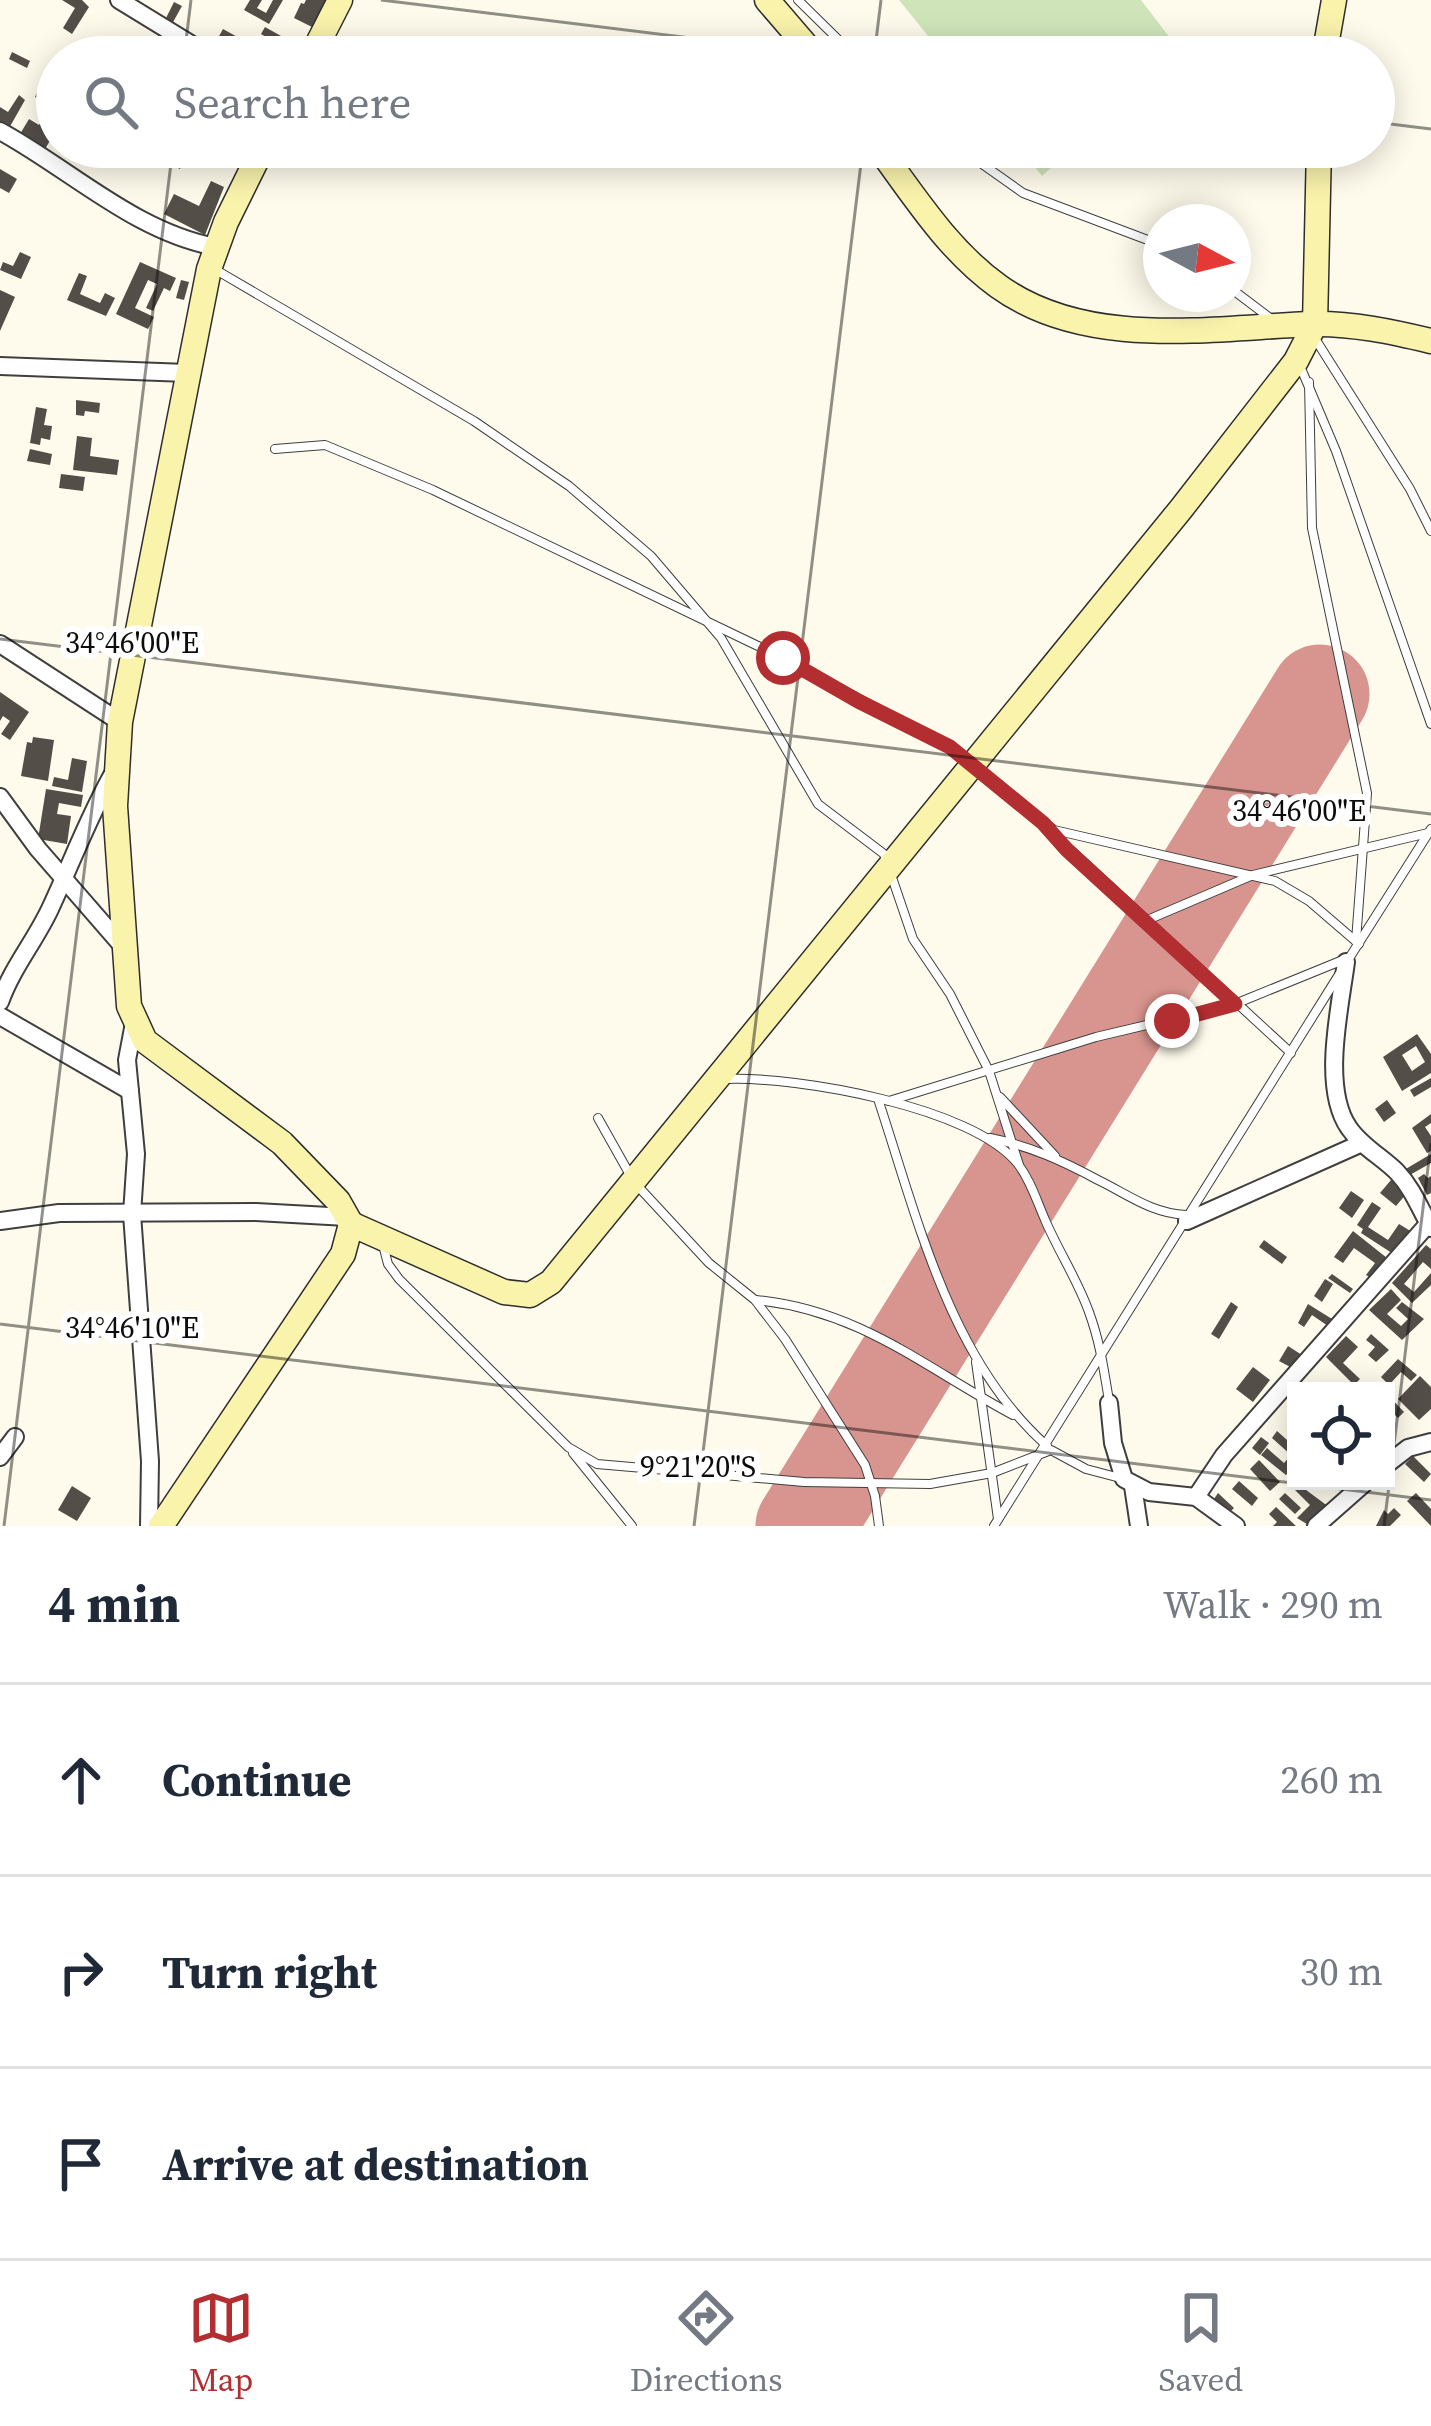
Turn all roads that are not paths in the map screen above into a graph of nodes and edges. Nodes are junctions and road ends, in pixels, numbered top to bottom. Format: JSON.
{"nodes":[{"id":1,"x":119,"y":0,"type":"edge"},
{"id":2,"x":340,"y":0,"type":"edge"},
{"id":3,"x":767,"y":0,"type":"edge"},
{"id":4,"x":798,"y":0,"type":"edge"},
{"id":5,"x":1334,"y":0,"type":"edge"},
{"id":6,"x":178,"y":36,"type":"edge"},
{"id":7,"x":322,"y":36,"type":"edge"},
{"id":8,"x":798,"y":36,"type":"edge"},
{"id":9,"x":835,"y":36,"type":"edge"},
{"id":10,"x":1328,"y":36,"type":"edge"},
{"id":11,"x":0,"y":131,"type":"edge"},
{"id":12,"x":36,"y":153,"type":"edge"},
{"id":13,"x":60,"y":168,"type":"edge"},
{"id":14,"x":253,"y":168,"type":"edge"},
{"id":15,"x":894,"y":168,"type":"edge"},
{"id":16,"x":988,"y":168,"type":"edge"},
{"id":17,"x":1318,"y":168,"type":"edge"},
{"id":18,"x":1143,"y":238,"type":"edge"},
{"id":19,"x":213,"y":256,"type":"junction"},
{"id":20,"x":1251,"y":302,"type":"edge"},
{"id":21,"x":1313,"y":329,"type":"junction"},
{"id":22,"x":1431,"y":340,"type":"edge"},
{"id":23,"x":1291,"y":352,"type":"junction"},
{"id":24,"x":0,"y":366,"type":"edge"},
{"id":25,"x":187,"y":373,"type":"junction"},
{"id":26,"x":274,"y":449,"type":"dead end"},
{"id":27,"x":1431,"y":531,"type":"edge"},
{"id":28,"x":706,"y":621,"type":"junction"},
{"id":29,"x":0,"y":644,"type":"edge"},
{"id":30,"x":120,"y":722,"type":"junction"},
{"id":31,"x":1431,"y":724,"type":"edge"},
{"id":32,"x":972,"y":765,"type":"junction"},
{"id":33,"x":116,"y":769,"type":"junction"},
{"id":34,"x":0,"y":797,"type":"edge"},
{"id":35,"x":1043,"y":823,"type":"junction"},
{"id":36,"x":1430,"y":831,"type":"edge"},
{"id":37,"x":1361,"y":848,"type":"junction"},
{"id":38,"x":890,"y":866,"type":"junction"},
{"id":39,"x":1253,"y":875,"type":"junction"},
{"id":40,"x":63,"y":878,"type":"junction"},
{"id":41,"x":1144,"y":921,"type":"junction"},
{"id":42,"x":1357,"y":943,"type":"junction"},
{"id":43,"x":127,"y":952,"type":"junction"},
{"id":44,"x":1348,"y":959,"type":"junction"},
{"id":45,"x":0,"y":1002,"type":"edge"},
{"id":46,"x":1235,"y":1004,"type":"junction"},
{"id":47,"x":0,"y":1016,"type":"edge"},
{"id":48,"x":134,"y":1023,"type":"junction"},
{"id":49,"x":1292,"y":1053,"type":"junction"},
{"id":50,"x":989,"y":1070,"type":"junction"},
{"id":51,"x":716,"y":1079,"type":"junction"},
{"id":52,"x":130,"y":1091,"type":"junction"},
{"id":53,"x":999,"y":1096,"type":"junction"},
{"id":54,"x":882,"y":1101,"type":"junction"},
{"id":55,"x":598,"y":1118,"type":"dead end"},
{"id":56,"x":989,"y":1138,"type":"junction"},
{"id":57,"x":1012,"y":1142,"type":"junction"},
{"id":58,"x":1362,"y":1143,"type":"junction"},
{"id":59,"x":1056,"y":1159,"type":"junction"},
{"id":60,"x":1019,"y":1165,"type":"junction"},
{"id":61,"x":634,"y":1182,"type":"junction"},
{"id":62,"x":132,"y":1214,"type":"junction"},
{"id":63,"x":1188,"y":1218,"type":"junction"},
{"id":64,"x":349,"y":1220,"type":"junction"},
{"id":65,"x":0,"y":1221,"type":"edge"},
{"id":66,"x":1429,"y":1226,"type":"edge"},
{"id":67,"x":381,"y":1240,"type":"junction"},
{"id":68,"x":755,"y":1300,"type":"junction"},
{"id":69,"x":1102,"y":1354,"type":"junction"},
{"id":70,"x":976,"y":1356,"type":"junction"},
{"id":71,"x":981,"y":1398,"type":"junction"},
{"id":72,"x":1109,"y":1402,"type":"joint"},
{"id":73,"x":1017,"y":1417,"type":"junction"},
{"id":74,"x":15,"y":1437,"type":"dead end"},
{"id":75,"x":1431,"y":1442,"type":"edge"},
{"id":76,"x":568,"y":1447,"type":"junction"},
{"id":77,"x":1046,"y":1448,"type":"junction"},
{"id":78,"x":0,"y":1457,"type":"edge"},
{"id":79,"x":1395,"y":1458,"type":"edge"},
{"id":80,"x":992,"y":1473,"type":"junction"},
{"id":81,"x":1129,"y":1482,"type":"junction"},
{"id":82,"x":873,"y":1484,"type":"junction"},
{"id":83,"x":1357,"y":1490,"type":"edge"},
{"id":84,"x":1162,"y":1495,"type":"junction"},
{"id":85,"x":1196,"y":1497,"type":"junction"},
{"id":86,"x":996,"y":1523,"type":"edge"},
{"id":87,"x":629,"y":1524,"type":"edge"},
{"id":88,"x":149,"y":1526,"type":"edge"},
{"id":89,"x":160,"y":1526,"type":"edge"},
{"id":90,"x":879,"y":1526,"type":"edge"},
{"id":91,"x":1139,"y":1526,"type":"edge"},
{"id":92,"x":1236,"y":1526,"type":"edge"},
{"id":93,"x":1316,"y":1526,"type":"edge"}],
"edges":[{"from":1,"to":6,"type":"street"},
{"from":2,"to":7,"type":"street"},
{"from":3,"to":8,"type":"street"},
{"from":4,"to":9,"type":"lane"},
{"from":5,"to":10,"type":"street"},
{"from":11,"to":12,"type":"street"},
{"from":13,"to":19,"type":"street"},
{"from":14,"to":19,"type":"street"},
{"from":15,"to":23,"type":"street"},
{"from":16,"to":18,"type":"lane"},
{"from":17,"to":21,"type":"street"},
{"from":19,"to":25,"type":"street"},
{"from":19,"to":28,"type":"lane"},
{"from":20,"to":23,"type":"lane"},
{"from":21,"to":22,"type":"street"},
{"from":21,"to":23,"type":"street"},
{"from":21,"to":23,"type":"street"},
{"from":21,"to":27,"type":"lane"},
{"from":23,"to":31,"type":"lane"},
{"from":23,"to":32,"type":"street"},
{"from":23,"to":37,"type":"lane"},
{"from":24,"to":25,"type":"street"},
{"from":25,"to":30,"type":"street"},
{"from":26,"to":28,"type":"lane"},
{"from":28,"to":32,"type":"lane"},
{"from":28,"to":38,"type":"lane"},
{"from":29,"to":30,"type":"street"},
{"from":30,"to":33,"type":"street"},
{"from":32,"to":35,"type":"lane"},
{"from":32,"to":38,"type":"street"},
{"from":33,"to":40,"type":"street"},
{"from":33,"to":43,"type":"street"},
{"from":34,"to":40,"type":"street"},
{"from":35,"to":39,"type":"lane"},
{"from":35,"to":41,"type":"lane"},
{"from":36,"to":37,"type":"lane"},
{"from":36,"to":42,"type":"lane"},
{"from":37,"to":39,"type":"lane"},
{"from":37,"to":42,"type":"lane"},
{"from":38,"to":50,"type":"lane"},
{"from":38,"to":51,"type":"street"},
{"from":39,"to":41,"type":"lane"},
{"from":39,"to":42,"type":"lane"},
{"from":40,"to":43,"type":"street"},
{"from":40,"to":45,"type":"street"},
{"from":41,"to":46,"type":"lane"},
{"from":42,"to":44,"type":"lane"},
{"from":43,"to":48,"type":"street"},
{"from":44,"to":46,"type":"lane"},
{"from":44,"to":49,"type":"lane"},
{"from":44,"to":58,"type":"street"},
{"from":46,"to":49,"type":"lane"},
{"from":46,"to":50,"type":"lane"},
{"from":47,"to":52,"type":"street"},
{"from":48,"to":52,"type":"street"},
{"from":48,"to":64,"type":"street"},
{"from":49,"to":63,"type":"lane"},
{"from":50,"to":53,"type":"lane"},
{"from":50,"to":54,"type":"lane"},
{"from":51,"to":54,"type":"lane"},
{"from":51,"to":61,"type":"street"},
{"from":52,"to":62,"type":"street"},
{"from":53,"to":57,"type":"lane"},
{"from":53,"to":59,"type":"lane"},
{"from":54,"to":56,"type":"lane"},
{"from":54,"to":70,"type":"lane"},
{"from":55,"to":61,"type":"lane"},
{"from":56,"to":57,"type":"lane"},
{"from":56,"to":60,"type":"lane"},
{"from":57,"to":59,"type":"lane"},
{"from":57,"to":60,"type":"lane"},
{"from":58,"to":63,"type":"street"},
{"from":58,"to":66,"type":"street"},
{"from":59,"to":63,"type":"lane"},
{"from":60,"to":69,"type":"lane"},
{"from":61,"to":67,"type":"street"},
{"from":61,"to":68,"type":"lane"},
{"from":62,"to":64,"type":"street"},
{"from":62,"to":65,"type":"street"},
{"from":62,"to":88,"type":"street"},
{"from":63,"to":69,"type":"lane"},
{"from":64,"to":67,"type":"street"},
{"from":64,"to":89,"type":"street"},
{"from":66,"to":85,"type":"street"},
{"from":67,"to":76,"type":"lane"},
{"from":68,"to":71,"type":"lane"},
{"from":68,"to":82,"type":"lane"},
{"from":69,"to":72,"type":"lane"},
{"from":69,"to":77,"type":"lane"},
{"from":70,"to":71,"type":"lane"},
{"from":70,"to":73,"type":"lane"},
{"from":71,"to":73,"type":"lane"},
{"from":71,"to":80,"type":"lane"},
{"from":72,"to":81,"type":"street"},
{"from":73,"to":77,"type":"lane"},
{"from":74,"to":78,"type":"street"},
{"from":75,"to":79,"type":"street"},
{"from":76,"to":82,"type":"lane"},
{"from":76,"to":87,"type":"lane"},
{"from":77,"to":80,"type":"lane"},
{"from":77,"to":81,"type":"lane"},
{"from":77,"to":86,"type":"lane"},
{"from":80,"to":82,"type":"lane"},
{"from":80,"to":86,"type":"lane"},
{"from":81,"to":84,"type":"street"},
{"from":81,"to":91,"type":"street"},
{"from":82,"to":90,"type":"lane"},
{"from":83,"to":93,"type":"street"},
{"from":84,"to":85,"type":"street"},
{"from":84,"to":91,"type":"street"},
{"from":85,"to":92,"type":"street"}]}
